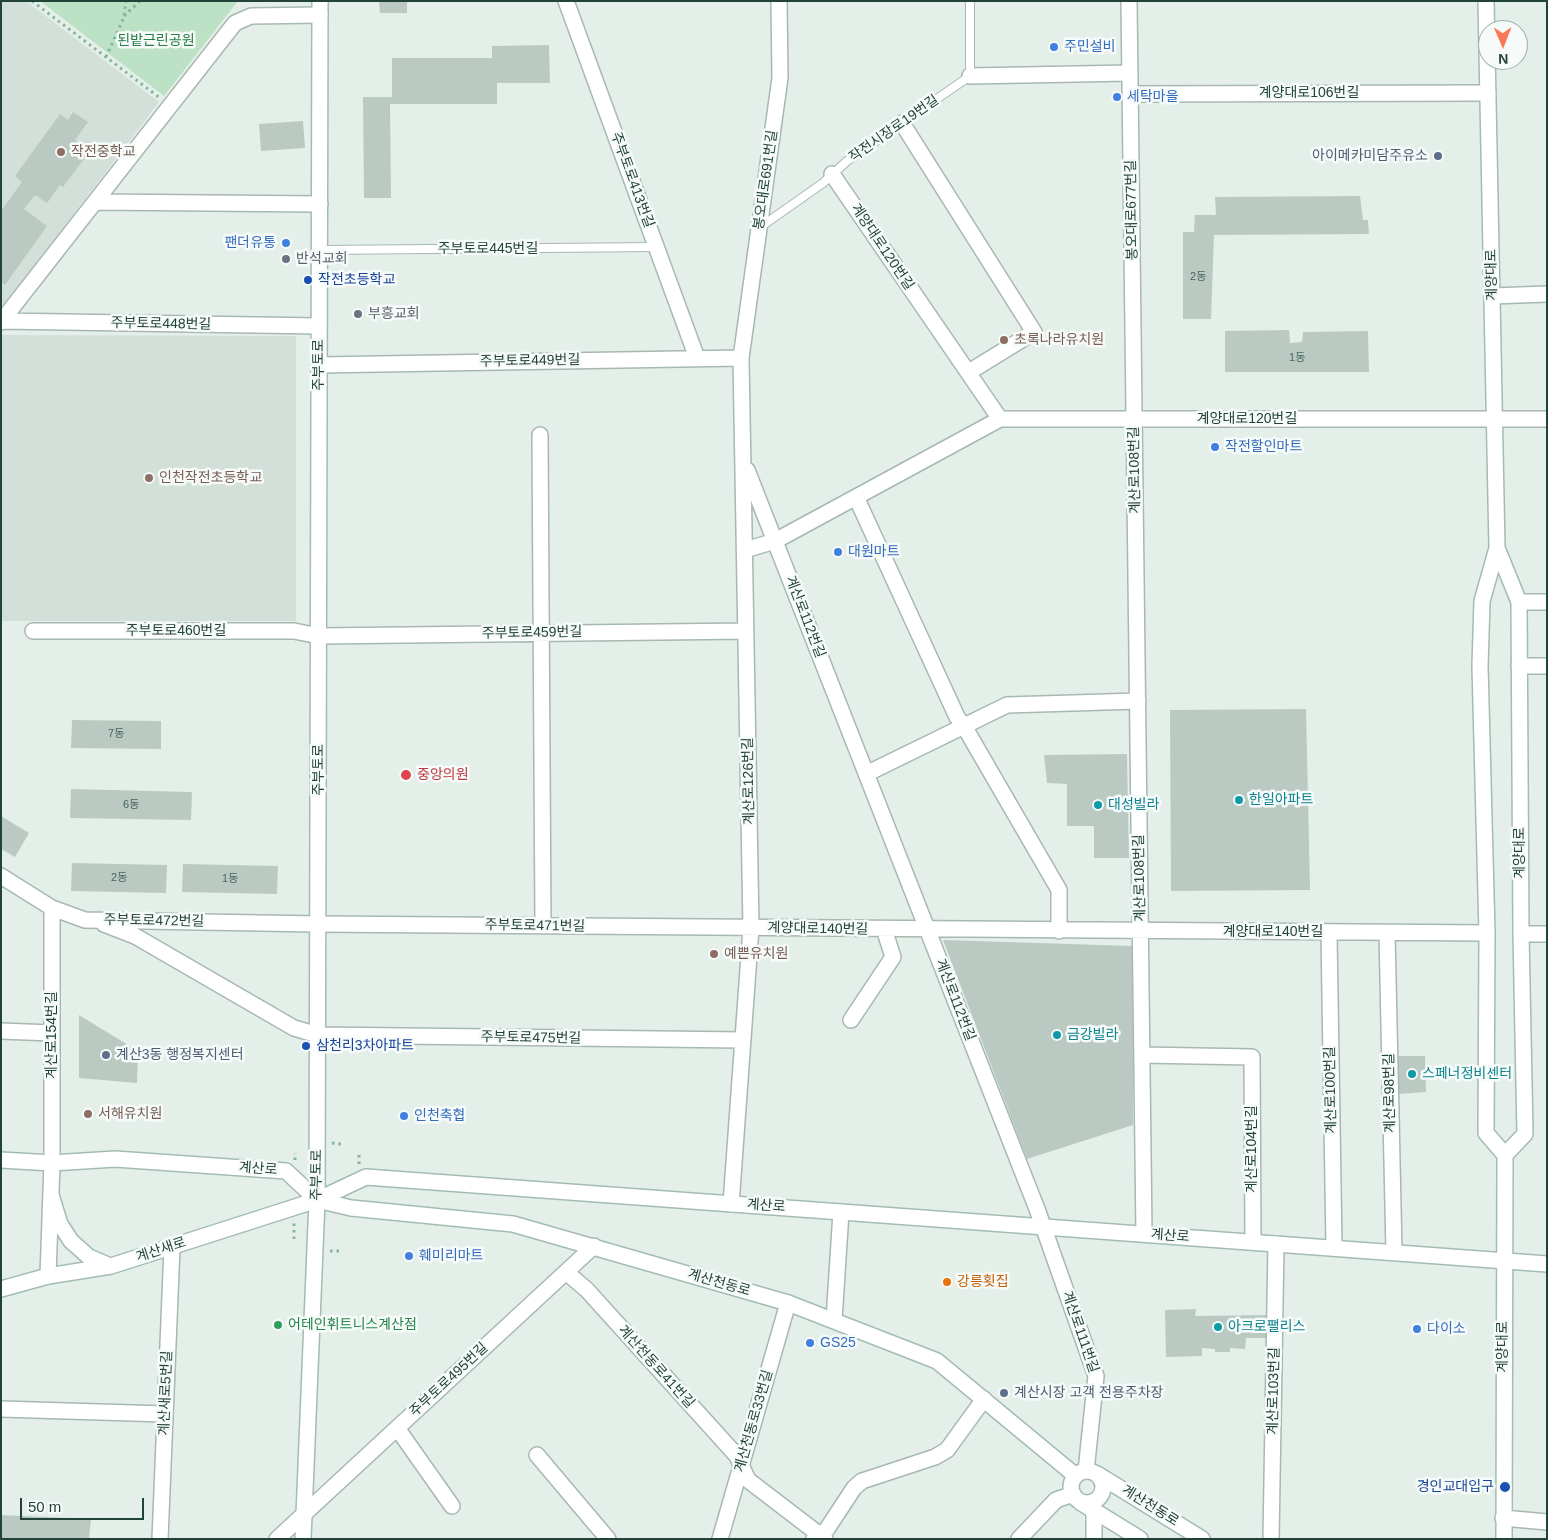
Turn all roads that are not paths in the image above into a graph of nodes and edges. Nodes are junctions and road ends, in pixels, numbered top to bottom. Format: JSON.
{"nodes":[{"id":1,"x":566,"y":1,"type":"edge"},
{"id":2,"x":779,"y":1,"type":"edge"},
{"id":3,"x":970,"y":1,"type":"edge"},
{"id":4,"x":1129,"y":1,"type":"edge"},
{"id":5,"x":1486,"y":1,"type":"edge"},
{"id":6,"x":320,"y":8,"type":"edge"},
{"id":7,"x":1130,"y":73,"type":"junction"},
{"id":8,"x":970,"y":76,"type":"junction"},
{"id":9,"x":1488,"y":93,"type":"junction"},
{"id":10,"x":1130,"y":94,"type":"junction"},
{"id":11,"x":902,"y":123,"type":"junction"},
{"id":12,"x":832,"y":174,"type":"junction"},
{"id":13,"x":96,"y":202,"type":"junction"},
{"id":14,"x":320,"y":204,"type":"junction"},
{"id":15,"x":759,"y":228,"type":"junction"},
{"id":16,"x":657,"y":248,"type":"junction"},
{"id":17,"x":320,"y":250,"type":"junction"},
{"id":18,"x":1547,"y":294,"type":"edge"},
{"id":19,"x":1492,"y":296,"type":"junction"},
{"id":20,"x":2,"y":322,"type":"edge"},
{"id":21,"x":319,"y":326,"type":"junction"},
{"id":22,"x":698,"y":358,"type":"junction"},
{"id":23,"x":741,"y":358,"type":"junction"},
{"id":24,"x":320,"y":365,"type":"junction"},
{"id":25,"x":969,"y":372,"type":"junction"},
{"id":26,"x":1000,"y":418,"type":"junction"},
{"id":27,"x":1135,"y":419,"type":"junction"},
{"id":28,"x":1494,"y":419,"type":"junction"},
{"id":29,"x":1547,"y":419,"type":"edge"},
{"id":30,"x":540,"y":435,"type":"dead end"},
{"id":31,"x":743,"y":460,"type":"junction"},
{"id":32,"x":856,"y":497,"type":"junction"},
{"id":33,"x":775,"y":541,"type":"junction"},
{"id":34,"x":1496,"y":548,"type":"junction"},
{"id":35,"x":745,"y":550,"type":"junction"},
{"id":36,"x":1519,"y":602,"type":"junction"},
{"id":37,"x":1547,"y":602,"type":"edge"},
{"id":38,"x":33,"y":631,"type":"dead end"},
{"id":39,"x":746,"y":631,"type":"junction"},
{"id":40,"x":542,"y":633,"type":"junction"},
{"id":41,"x":319,"y":636,"type":"junction"},
{"id":42,"x":1519,"y":666,"type":"junction"},
{"id":43,"x":1547,"y":666,"type":"edge"},
{"id":44,"x":1138,"y":701,"type":"junction"},
{"id":45,"x":964,"y":726,"type":"junction"},
{"id":46,"x":866,"y":774,"type":"junction"},
{"id":47,"x":1,"y":876,"type":"edge"},
{"id":48,"x":52,"y":908,"type":"junction"},
{"id":49,"x":96,"y":920,"type":"junction"},
{"id":50,"x":318,"y":924,"type":"junction"},
{"id":51,"x":543,"y":926,"type":"junction"},
{"id":52,"x":751,"y":928,"type":"junction"},
{"id":53,"x":884,"y":929,"type":"junction"},
{"id":54,"x":927,"y":930,"type":"junction"},
{"id":55,"x":1059,"y":931,"type":"junction"},
{"id":56,"x":1140,"y":931,"type":"junction"},
{"id":57,"x":1329,"y":933,"type":"junction"},
{"id":58,"x":1387,"y":933,"type":"junction"},
{"id":59,"x":1487,"y":933,"type":"junction"},
{"id":60,"x":1521,"y":934,"type":"junction"},
{"id":61,"x":1547,"y":934,"type":"edge"},
{"id":62,"x":851,"y":1020,"type":"dead end"},
{"id":63,"x":1,"y":1031,"type":"edge"},
{"id":64,"x":52,"y":1033,"type":"junction"},
{"id":65,"x":318,"y":1035,"type":"junction"},
{"id":66,"x":743,"y":1040,"type":"junction"},
{"id":67,"x":1142,"y":1055,"type":"junction"},
{"id":68,"x":1505,"y":1155,"type":"junction"},
{"id":69,"x":1,"y":1160,"type":"edge"},
{"id":70,"x":52,"y":1163,"type":"junction"},
{"id":71,"x":51,"y":1195,"type":"junction"},
{"id":72,"x":318,"y":1200,"type":"junction"},
{"id":73,"x":731,"y":1204,"type":"junction"},
{"id":74,"x":841,"y":1212,"type":"junction"},
{"id":75,"x":1044,"y":1227,"type":"junction"},
{"id":76,"x":1144,"y":1234,"type":"junction"},
{"id":77,"x":1253,"y":1242,"type":"junction"},
{"id":78,"x":1276,"y":1244,"type":"junction"},
{"id":79,"x":594,"y":1246,"type":"junction"},
{"id":80,"x":172,"y":1247,"type":"junction"},
{"id":81,"x":1334,"y":1248,"type":"junction"},
{"id":82,"x":1394,"y":1252,"type":"junction"},
{"id":83,"x":1504,"y":1261,"type":"junction"},
{"id":84,"x":1547,"y":1264,"type":"edge"},
{"id":85,"x":111,"y":1266,"type":"junction"},
{"id":86,"x":566,"y":1272,"type":"junction"},
{"id":87,"x":48,"y":1276,"type":"junction"},
{"id":88,"x":1,"y":1289,"type":"edge"},
{"id":89,"x":788,"y":1303,"type":"junction"},
{"id":90,"x":834,"y":1320,"type":"junction"},
{"id":91,"x":984,"y":1399,"type":"junction"},
{"id":92,"x":1,"y":1409,"type":"edge"},
{"id":93,"x":165,"y":1414,"type":"junction"},
{"id":94,"x":397,"y":1428,"type":"junction"},
{"id":95,"x":537,"y":1455,"type":"dead end"},
{"id":96,"x":742,"y":1465,"type":"junction"},
{"id":97,"x":1086,"y":1473,"type":"junction"},
{"id":98,"x":1076,"y":1498,"type":"junction"},
{"id":99,"x":452,"y":1506,"type":"dead end"},
{"id":100,"x":1094,"y":1510,"type":"junction"},
{"id":101,"x":304,"y":1513,"type":"junction"},
{"id":102,"x":1503,"y":1518,"type":"junction"},
{"id":103,"x":1547,"y":1522,"type":"edge"},
{"id":104,"x":820,"y":1538,"type":"edge"},
{"id":105,"x":160,"y":1539,"type":"edge"},
{"id":106,"x":277,"y":1539,"type":"edge"},
{"id":107,"x":303,"y":1539,"type":"edge"},
{"id":108,"x":608,"y":1539,"type":"edge"},
{"id":109,"x":720,"y":1539,"type":"edge"},
{"id":110,"x":1019,"y":1539,"type":"edge"},
{"id":111,"x":1094,"y":1539,"type":"edge"},
{"id":112,"x":1140,"y":1539,"type":"edge"},
{"id":113,"x":1202,"y":1539,"type":"edge"},
{"id":114,"x":1271,"y":1539,"type":"edge"},
{"id":115,"x":1504,"y":1539,"type":"edge"}],
"edges":[{"from":1,"to":16,"type":"street","name":"주부토로413번길"},
{"from":2,"to":15,"type":"street","name":"봉오대로691번길"},
{"from":3,"to":8,"type":"lane"},
{"from":4,"to":7,"type":"street","name":"봉오대로677번길"},
{"from":5,"to":9,"type":"street","name":"계양대로"},
{"from":6,"to":13,"type":"street"},
{"from":6,"to":14,"type":"street","name":"주부토로"},
{"from":7,"to":8,"type":"street"},
{"from":7,"to":10,"type":"street","name":"봉오대로677번길"},
{"from":8,"to":11,"type":"lane","name":"작전시장로19번길"},
{"from":9,"to":10,"type":"street","name":"계양대로106번길"},
{"from":9,"to":19,"type":"street","name":"계양대로"},
{"from":10,"to":27,"type":"street","name":"봉오대로677번길"},
{"from":11,"to":12,"type":"lane","name":"작전시장로19번길"},
{"from":11,"to":25,"type":"street"},
{"from":12,"to":15,"type":"lane","name":"작전시장로19번길"},
{"from":12,"to":25,"type":"street","name":"계양대로120번길"},
{"from":13,"to":14,"type":"street"},
{"from":13,"to":20,"type":"street"},
{"from":14,"to":17,"type":"street","name":"주부토로"},
{"from":15,"to":23,"type":"street","name":"봉오대로691번길"},
{"from":16,"to":17,"type":"lane","name":"주부토로445번길"},
{"from":16,"to":22,"type":"street","name":"주부토로413번길"},
{"from":17,"to":21,"type":"street","name":"주부토로"},
{"from":18,"to":19,"type":"street"},
{"from":19,"to":28,"type":"street","name":"계양대로"},
{"from":20,"to":21,"type":"street","name":"주부토로448번길"},
{"from":21,"to":24,"type":"street","name":"주부토로"},
{"from":22,"to":23,"type":"street","name":"주부토로449번길"},
{"from":22,"to":24,"type":"street","name":"주부토로449번길"},
{"from":23,"to":31,"type":"street","name":"계산로126번길"},
{"from":24,"to":41,"type":"street","name":"주부토로"},
{"from":25,"to":26,"type":"street","name":"계양대로120번길"},
{"from":26,"to":27,"type":"street","name":"계양대로120번길"},
{"from":26,"to":32,"type":"street","name":"계양대로120번길"},
{"from":27,"to":28,"type":"street","name":"계양대로120번길"},
{"from":27,"to":44,"type":"street","name":"계산로108번길"},
{"from":28,"to":29,"type":"street","name":"계양대로120번길"},
{"from":28,"to":34,"type":"street","name":"계양대로"},
{"from":30,"to":40,"type":"street"},
{"from":31,"to":33,"type":"street","name":"계산로112번길"},
{"from":31,"to":35,"type":"street","name":"계산로126번길"},
{"from":32,"to":33,"type":"street","name":"계양대로120번길"},
{"from":32,"to":45,"type":"street"},
{"from":33,"to":35,"type":"street","name":"계양대로120번길"},
{"from":33,"to":46,"type":"street","name":"계산로112번길"},
{"from":34,"to":36,"type":"street","name":"계양대로"},
{"from":34,"to":59,"type":"street","name":"계양대로"},
{"from":35,"to":39,"type":"street","name":"계산로126번길"},
{"from":36,"to":37,"type":"street"},
{"from":36,"to":42,"type":"street","name":"계양대로"},
{"from":38,"to":41,"type":"street","name":"주부토로460번길"},
{"from":39,"to":40,"type":"street","name":"주부토로459번길"},
{"from":39,"to":52,"type":"street","name":"계산로126번길"},
{"from":40,"to":41,"type":"street","name":"주부토로459번길"},
{"from":40,"to":51,"type":"street"},
{"from":41,"to":50,"type":"street","name":"주부토로"},
{"from":42,"to":43,"type":"street"},
{"from":42,"to":60,"type":"street","name":"계양대로"},
{"from":44,"to":45,"type":"street"},
{"from":44,"to":56,"type":"street","name":"계산로108번길"},
{"from":45,"to":46,"type":"street"},
{"from":45,"to":55,"type":"street"},
{"from":46,"to":54,"type":"street","name":"계산로112번길"},
{"from":47,"to":48,"type":"street","name":"주부토로472번길"},
{"from":48,"to":49,"type":"street","name":"주부토로472번길"},
{"from":48,"to":64,"type":"street","name":"계산로154번길"},
{"from":49,"to":50,"type":"street","name":"주부토로472번길"},
{"from":49,"to":65,"type":"street","name":"주부토로475번길"},
{"from":50,"to":51,"type":"street","name":"주부토로471번길"},
{"from":50,"to":65,"type":"street","name":"주부토로"},
{"from":51,"to":52,"type":"street","name":"주부토로471번길"},
{"from":52,"to":53,"type":"street","name":"계양대로140번길"},
{"from":52,"to":66,"type":"street","name":"계산로126번길"},
{"from":53,"to":54,"type":"street","name":"계양대로140번길"},
{"from":53,"to":62,"type":"street","name":"계양대로140번길"},
{"from":54,"to":55,"type":"street","name":"계양대로140번길"},
{"from":54,"to":75,"type":"street","name":"계산로112번길"},
{"from":55,"to":56,"type":"street","name":"계양대로140번길"},
{"from":56,"to":57,"type":"street","name":"계양대로140번길"},
{"from":56,"to":67,"type":"street","name":"계산로108번길"},
{"from":57,"to":58,"type":"street","name":"계양대로140번길"},
{"from":57,"to":81,"type":"street","name":"계산로100번길"},
{"from":58,"to":59,"type":"street","name":"계양대로140번길"},
{"from":58,"to":82,"type":"street","name":"계산로98번길"},
{"from":59,"to":68,"type":"street","name":"계양대로"},
{"from":60,"to":61,"type":"street"},
{"from":60,"to":68,"type":"street","name":"계양대로"},
{"from":63,"to":64,"type":"street"},
{"from":64,"to":70,"type":"street","name":"계산로154번길"},
{"from":65,"to":66,"type":"street","name":"주부토로475번길"},
{"from":65,"to":72,"type":"street","name":"주부토로"},
{"from":66,"to":73,"type":"street","name":"계산로126번길"},
{"from":67,"to":76,"type":"street","name":"계산로108번길"},
{"from":67,"to":77,"type":"street","name":"계산로104번길"},
{"from":68,"to":83,"type":"street","name":"계양대로"},
{"from":69,"to":70,"type":"street","name":"계산로"},
{"from":70,"to":71,"type":"street","name":"계산로154번길"},
{"from":70,"to":72,"type":"street","name":"계산로"},
{"from":71,"to":85,"type":"street"},
{"from":71,"to":87,"type":"street","name":"계산로154번길"},
{"from":72,"to":73,"type":"street","name":"계산로"},
{"from":72,"to":79,"type":"street","name":"계산천동로"},
{"from":72,"to":80,"type":"street","name":"계산새로"},
{"from":72,"to":101,"type":"street","name":"주부토로"},
{"from":73,"to":74,"type":"street","name":"계산로"},
{"from":74,"to":75,"type":"street","name":"계산로"},
{"from":74,"to":90,"type":"street"},
{"from":75,"to":76,"type":"street","name":"계산로"},
{"from":75,"to":97,"type":"street","name":"계산로111번길"},
{"from":76,"to":77,"type":"street","name":"계산로"},
{"from":77,"to":78,"type":"street","name":"계산로"},
{"from":78,"to":81,"type":"street","name":"계산로"},
{"from":78,"to":114,"type":"street","name":"계산로103번길"},
{"from":79,"to":86,"type":"street","name":"주부토로495번길"},
{"from":79,"to":89,"type":"street","name":"계산천동로"},
{"from":80,"to":85,"type":"street","name":"계산새로"},
{"from":80,"to":93,"type":"street","name":"계산새로5번길"},
{"from":81,"to":82,"type":"street","name":"계산로"},
{"from":82,"to":83,"type":"street","name":"계산로"},
{"from":83,"to":84,"type":"street","name":"계산로"},
{"from":83,"to":102,"type":"street","name":"계양대로"},
{"from":85,"to":87,"type":"street","name":"계산새로"},
{"from":86,"to":94,"type":"street","name":"주부토로495번길"},
{"from":86,"to":96,"type":"street","name":"계산천동로41번길"},
{"from":87,"to":88,"type":"street","name":"계산새로"},
{"from":89,"to":90,"type":"street","name":"계산천동로"},
{"from":89,"to":96,"type":"street","name":"계산천동로33번길"},
{"from":90,"to":91,"type":"street","name":"계산천동로"},
{"from":91,"to":97,"type":"street","name":"계산천동로"},
{"from":91,"to":104,"type":"street"},
{"from":92,"to":93,"type":"street"},
{"from":93,"to":105,"type":"street","name":"계산새로5번길"},
{"from":94,"to":99,"type":"street"},
{"from":94,"to":101,"type":"street","name":"주부토로495번길"},
{"from":95,"to":108,"type":"street"},
{"from":96,"to":104,"type":"street","name":"계산천동로41번길"},
{"from":96,"to":109,"type":"street","name":"계산천동로33번길"},
{"from":97,"to":98,"type":"street"},
{"from":97,"to":98,"type":"street"},
{"from":97,"to":113,"type":"street","name":"계산천동로"},
{"from":98,"to":100,"type":"street"},
{"from":98,"to":110,"type":"street"},
{"from":100,"to":111,"type":"street"},
{"from":100,"to":112,"type":"street"},
{"from":101,"to":106,"type":"street","name":"주부토로495번길"},
{"from":101,"to":107,"type":"street","name":"주부토로"},
{"from":102,"to":103,"type":"street"},
{"from":102,"to":115,"type":"street","name":"계양대로"}]}
